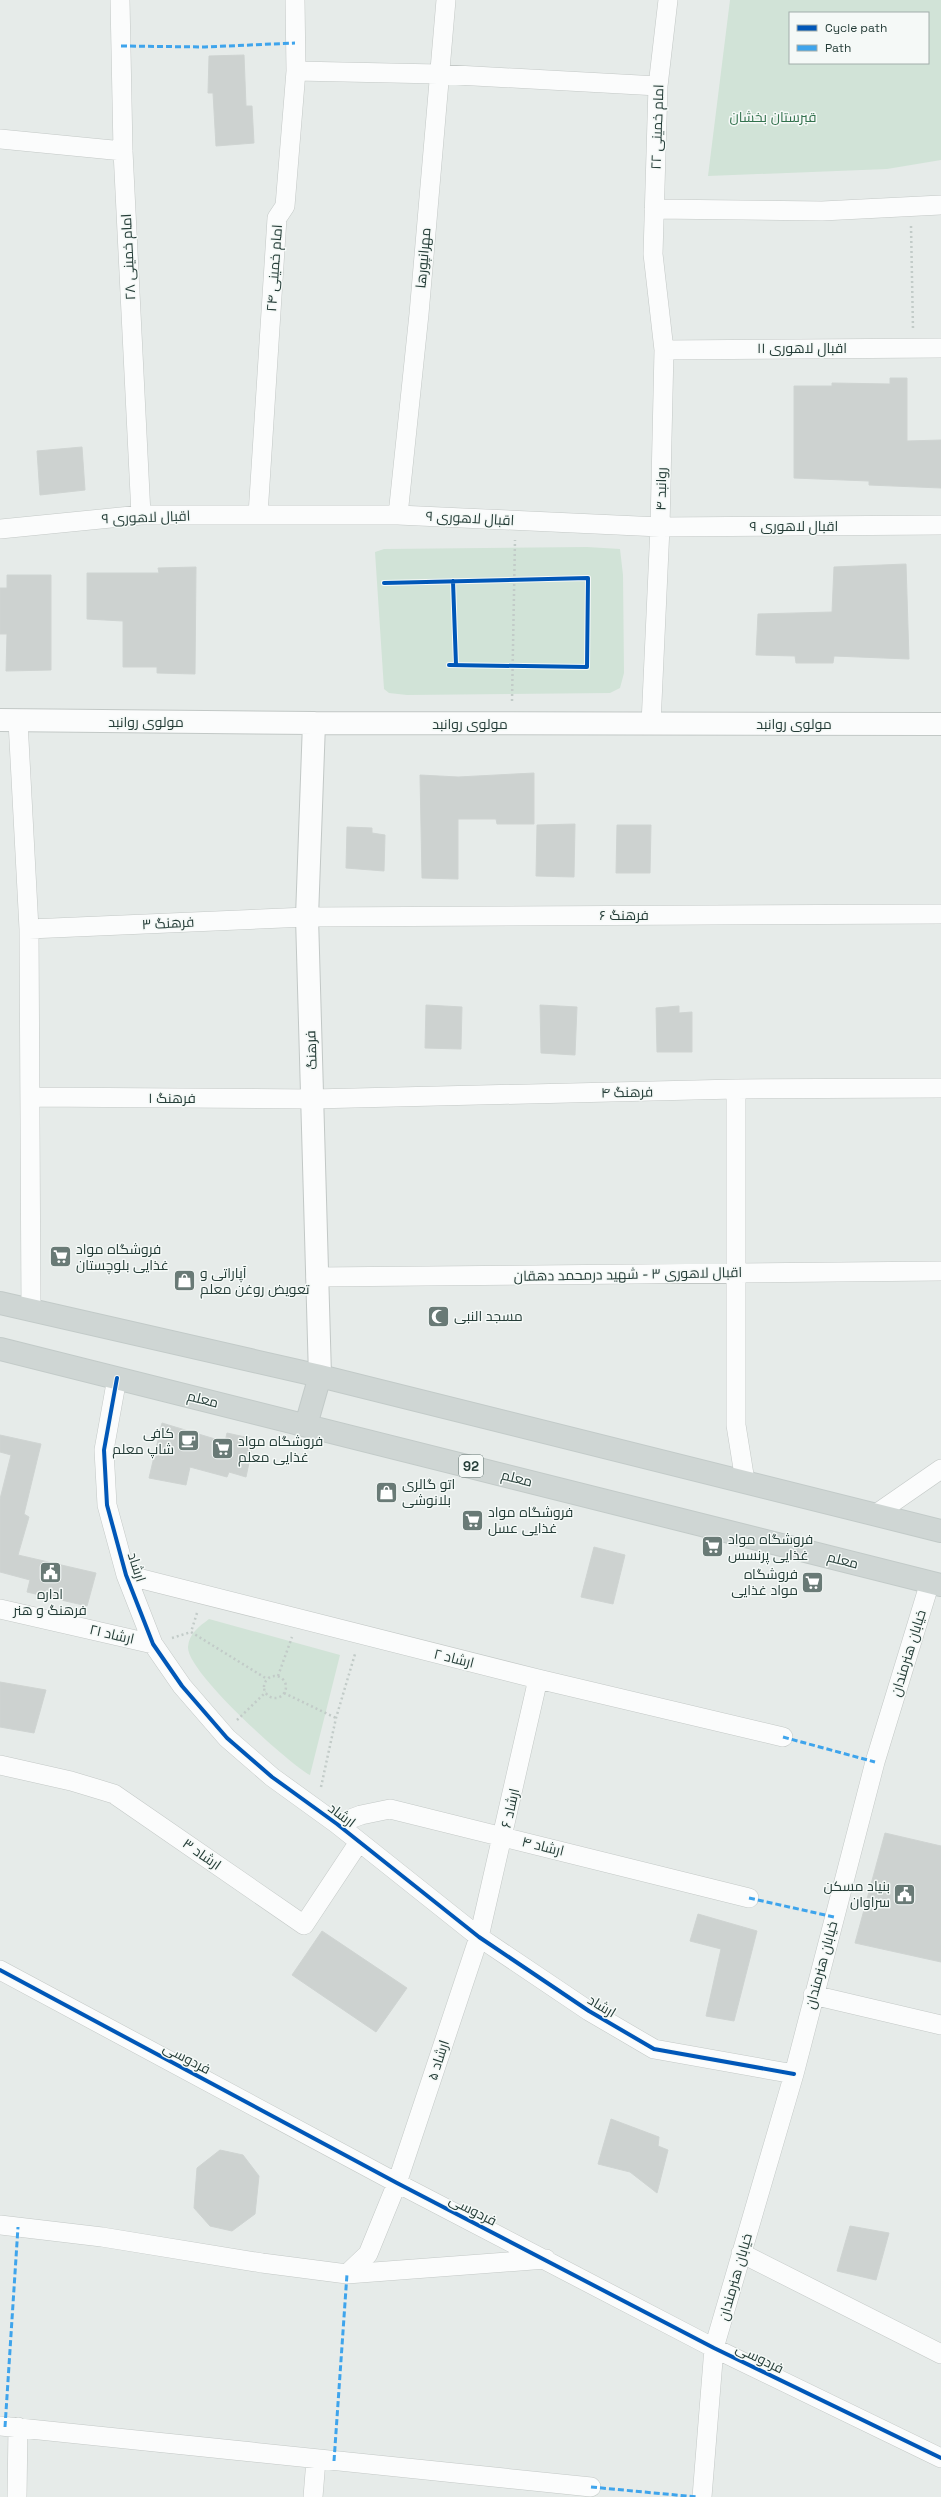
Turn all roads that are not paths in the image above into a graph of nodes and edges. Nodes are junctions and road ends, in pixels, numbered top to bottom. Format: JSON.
{"nodes":[{"id":1,"x":120,"y":0,"type":"edge"},
{"id":2,"x":295,"y":0,"type":"edge"},
{"id":3,"x":446,"y":0,"type":"edge"},
{"id":4,"x":668,"y":0,"type":"edge"},
{"id":5,"x":296,"y":71,"type":"junction"},
{"id":6,"x":438,"y":74,"type":"junction"},
{"id":7,"x":658,"y":86,"type":"junction"},
{"id":8,"x":0,"y":139,"type":"edge"},
{"id":9,"x":123,"y":151,"type":"junction"},
{"id":10,"x":941,"y":205,"type":"edge"},
{"id":11,"x":654,"y":209,"type":"junction"},
{"id":12,"x":653,"y":254,"type":"joint"},
{"id":13,"x":941,"y":348,"type":"edge"},
{"id":14,"x":664,"y":350,"type":"junction"},
{"id":15,"x":141,"y":515,"type":"junction"},
{"id":16,"x":258,"y":515,"type":"junction"},
{"id":17,"x":398,"y":515,"type":"junction"},
{"id":18,"x":941,"y":525,"type":"edge"},
{"id":19,"x":660,"y":527,"type":"junction"},
{"id":20,"x":0,"y":529,"type":"edge"},
{"id":21,"x":9,"y":721,"type":"edge"},
{"id":22,"x":314,"y":723,"type":"junction"},
{"id":23,"x":651,"y":724,"type":"junction"},
{"id":24,"x":941,"y":724,"type":"edge"},
{"id":25,"x":941,"y":914,"type":"edge"},
{"id":26,"x":307,"y":917,"type":"junction"},
{"id":27,"x":29,"y":929,"type":"junction"},
{"id":28,"x":941,"y":1088,"type":"edge"},
{"id":29,"x":736,"y":1089,"type":"junction"},
{"id":30,"x":31,"y":1097,"type":"junction"},
{"id":31,"x":313,"y":1099,"type":"junction"},
{"id":32,"x":941,"y":1271,"type":"edge"},
{"id":33,"x":737,"y":1273,"type":"junction"},
{"id":34,"x":316,"y":1277,"type":"junction"},
{"id":35,"x":0,"y":1303,"type":"edge"},
{"id":36,"x":31,"y":1311,"type":"junction"},
{"id":37,"x":0,"y":1348,"type":"edge"},
{"id":38,"x":320,"y":1376,"type":"junction"},
{"id":39,"x":117,"y":1378,"type":"junction"},
{"id":40,"x":306,"y":1425,"type":"junction"},
{"id":41,"x":941,"y":1469,"type":"edge"},
{"id":42,"x":745,"y":1481,"type":"junction"},
{"id":43,"x":876,"y":1514,"type":"junction"},
{"id":44,"x":941,"y":1531,"type":"edge"},
{"id":45,"x":126,"y":1575,"type":"junction"},
{"id":46,"x":935,"y":1584,"type":"edge"},
{"id":47,"x":0,"y":1609,"type":"edge"},
{"id":48,"x":153,"y":1644,"type":"junction"},
{"id":49,"x":538,"y":1679,"type":"junction"},
{"id":50,"x":784,"y":1737,"type":"dead end"},
{"id":51,"x":0,"y":1765,"type":"edge"},
{"id":52,"x":337,"y":1824,"type":"junction"},
{"id":53,"x":504,"y":1836,"type":"junction"},
{"id":54,"x":359,"y":1842,"type":"junction"},
{"id":55,"x":749,"y":1898,"type":"dead end"},
{"id":56,"x":479,"y":1937,"type":"junction"},
{"id":57,"x":0,"y":1970,"type":"edge"},
{"id":58,"x":813,"y":1995,"type":"junction"},
{"id":59,"x":941,"y":2025,"type":"edge"},
{"id":60,"x":794,"y":2074,"type":"junction"},
{"id":61,"x":397,"y":2183,"type":"junction"},
{"id":62,"x":0,"y":2225,"type":"edge"},
{"id":63,"x":741,"y":2254,"type":"junction"},
{"id":64,"x":546,"y":2260,"type":"junction"},
{"id":65,"x":347,"y":2274,"type":"junction"},
{"id":66,"x":714,"y":2348,"type":"junction"},
{"id":67,"x":941,"y":2354,"type":"edge"},
{"id":68,"x":9,"y":2427,"type":"edge"},
{"id":69,"x":941,"y":2458,"type":"edge"},
{"id":70,"x":316,"y":2460,"type":"junction"},
{"id":71,"x":591,"y":2487,"type":"dead end"},
{"id":72,"x":17,"y":2497,"type":"edge"},
{"id":73,"x":313,"y":2497,"type":"edge"},
{"id":74,"x":702,"y":2497,"type":"edge"}],
"edges":[{"from":1,"to":9,"type":"street","name":"امام خمینی ۲۸"},
{"from":2,"to":5,"type":"street","name":"امام خمینی ۲۴"},
{"from":3,"to":6,"type":"street","name":"مهرانپورها"},
{"from":4,"to":7,"type":"street","name":"امام خمینی ۲۲"},
{"from":5,"to":6,"type":"street"},
{"from":5,"to":16,"type":"street","name":"امام خمینی ۲۴"},
{"from":6,"to":7,"type":"street"},
{"from":6,"to":17,"type":"street","name":"مهرانپورها"},
{"from":7,"to":11,"type":"street","name":"امام خمینی ۲۲"},
{"from":8,"to":9,"type":"street"},
{"from":9,"to":15,"type":"street","name":"امام خمینی ۲۸"},
{"from":10,"to":11,"type":"street"},
{"from":11,"to":12,"type":"street","name":"امام خمینی ۲۲"},
{"from":12,"to":14,"type":"street","name":"روانبد ۴"},
{"from":13,"to":14,"type":"street","name":"اقبال لاهوری ۱۱"},
{"from":14,"to":19,"type":"street","name":"روانبد ۴"},
{"from":15,"to":16,"type":"street","name":"اقبال لاهوری ۹"},
{"from":15,"to":20,"type":"street","name":"اقبال لاهوری ۹"},
{"from":16,"to":17,"type":"street","name":"اقبال لاهوری ۹"},
{"from":17,"to":19,"type":"street","name":"اقبال لاهوری ۹"},
{"from":18,"to":19,"type":"street","name":"اقبال لاهوری ۹"},
{"from":19,"to":23,"type":"street","name":"روانبد ۴"},
{"from":21,"to":22,"type":"street","name":"مولوی روانبد"},
{"from":21,"to":27,"type":"street"},
{"from":22,"to":23,"type":"street","name":"مولوی روانبد"},
{"from":22,"to":26,"type":"street","name":"فرهنگ"},
{"from":23,"to":24,"type":"street","name":"مولوی روانبد"},
{"from":25,"to":26,"type":"street","name":"فرهنگ ۶"},
{"from":26,"to":27,"type":"street","name":"فرهنگ ۳"},
{"from":26,"to":31,"type":"street","name":"فرهنگ"},
{"from":27,"to":30,"type":"street"},
{"from":28,"to":29,"type":"street","name":"فرهنگ ۴"},
{"from":29,"to":31,"type":"street","name":"فرهنگ ۴"},
{"from":29,"to":33,"type":"street"},
{"from":30,"to":31,"type":"street","name":"فرهنگ ۱"},
{"from":30,"to":36,"type":"street"},
{"from":31,"to":34,"type":"street","name":"فرهنگ"},
{"from":32,"to":33,"type":"street","name":"اقبال لاهوری ۳ - شهید درمحمد دهقان"},
{"from":33,"to":34,"type":"street","name":"اقبال لاهوری ۳ - شهید درمحمد دهقان"},
{"from":33,"to":42,"type":"street"},
{"from":34,"to":38,"type":"street","name":"فرهنگ"},
{"from":35,"to":36,"type":"main road"},
{"from":36,"to":38,"type":"main road"},
{"from":37,"to":39,"type":"main road","name":"معلم","number":"92"},
{"from":38,"to":40,"type":"main road"},
{"from":38,"to":42,"type":"main road"},
{"from":39,"to":40,"type":"main road","name":"معلم","number":"92"},
{"from":39,"to":45,"type":"street","name":"ارشاد"},
{"from":40,"to":46,"type":"main road","name":"معلم","number":"92"},
{"from":41,"to":43,"type":"street"},
{"from":42,"to":43,"type":"main road"},
{"from":43,"to":44,"type":"main road"},
{"from":45,"to":48,"type":"street","name":"ارشاد"},
{"from":45,"to":49,"type":"street","name":"ارشاد ۲"},
{"from":46,"to":58,"type":"street","name":"خیابان هنرمندان"},
{"from":47,"to":48,"type":"street","name":"ارشاد ۲۱"},
{"from":48,"to":52,"type":"street","name":"ارشاد"},
{"from":49,"to":50,"type":"street","name":"ارشاد ۲"},
{"from":49,"to":53,"type":"street","name":"ارشاد ۶"},
{"from":51,"to":54,"type":"street","name":"ارشاد ۳"},
{"from":52,"to":53,"type":"street","name":"ارشاد ۴"},
{"from":52,"to":54,"type":"street","name":"ارشاد"},
{"from":53,"to":55,"type":"street","name":"ارشاد ۴"},
{"from":53,"to":56,"type":"street","name":"ارشاد ۶"},
{"from":54,"to":56,"type":"street","name":"ارشاد"},
{"from":56,"to":60,"type":"street","name":"ارشاد"},
{"from":56,"to":61,"type":"street","name":"ارشاد ۵"},
{"from":57,"to":61,"type":"street","name":"فردوسی"},
{"from":58,"to":59,"type":"street"},
{"from":58,"to":60,"type":"street","name":"خیابان هنرمندان"},
{"from":60,"to":63,"type":"street","name":"خیابان هنرمندان"},
{"from":61,"to":64,"type":"street","name":"فردوسی"},
{"from":61,"to":65,"type":"street","name":"ارشاد ۵"},
{"from":62,"to":65,"type":"street"},
{"from":63,"to":66,"type":"street","name":"خیابان هنرمندان"},
{"from":63,"to":67,"type":"street"},
{"from":64,"to":65,"type":"street"},
{"from":64,"to":66,"type":"street","name":"فردوسی"},
{"from":66,"to":69,"type":"street","name":"فردوسی"},
{"from":66,"to":74,"type":"street","name":"خیابان هنرمندان"},
{"from":68,"to":70,"type":"street"},
{"from":68,"to":72,"type":"street"},
{"from":70,"to":71,"type":"street"},
{"from":70,"to":73,"type":"street"}]}
